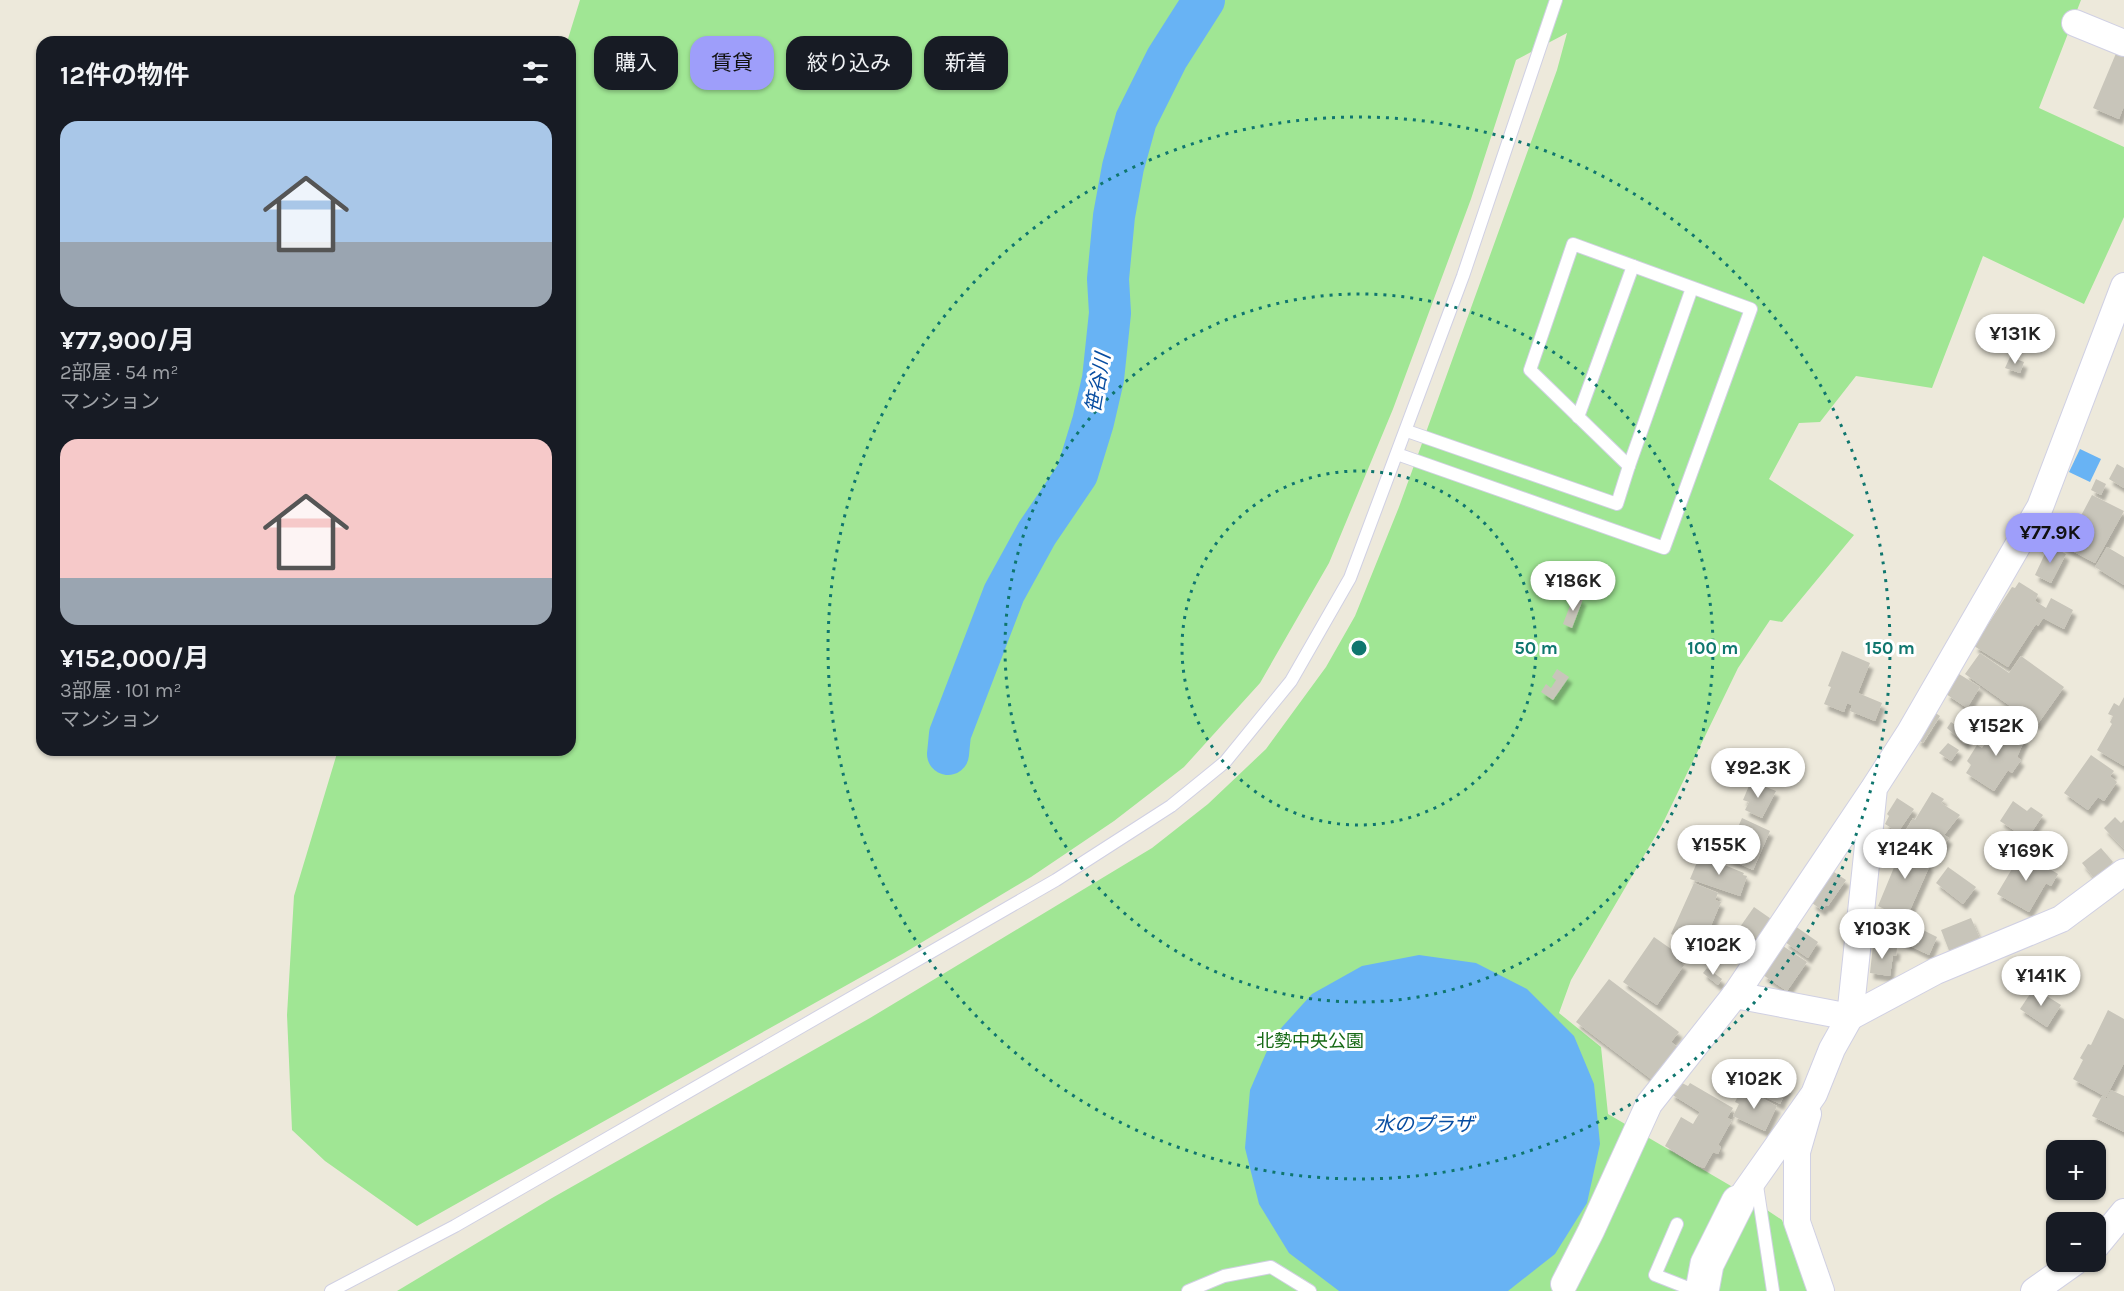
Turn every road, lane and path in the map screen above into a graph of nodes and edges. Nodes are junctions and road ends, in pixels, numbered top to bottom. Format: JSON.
{"nodes":[{"id":1,"x":1556,"y":0,"type":"edge"},
{"id":2,"x":2075,"y":23,"type":"dead end"},
{"id":3,"x":2124,"y":43,"type":"edge"},
{"id":4,"x":1633,"y":266,"type":"junction"},
{"id":5,"x":2124,"y":286,"type":"edge"},
{"id":6,"x":1692,"y":288,"type":"junction"},
{"id":7,"x":1578,"y":417,"type":"junction"},
{"id":8,"x":1407,"y":431,"type":"junction"},
{"id":9,"x":1397,"y":454,"type":"junction"},
{"id":10,"x":1629,"y":466,"type":"junction"},
{"id":11,"x":1874,"y":788,"type":"junction"},
{"id":12,"x":2124,"y":872,"type":"edge"},
{"id":13,"x":1735,"y":995,"type":"junction"},
{"id":14,"x":1850,"y":1017,"type":"junction"},
{"id":15,"x":1814,"y":1094,"type":"junction"},
{"id":16,"x":1756,"y":1175,"type":"junction"},
{"id":17,"x":1738,"y":1202,"type":"joint"},
{"id":18,"x":2124,"y":1212,"type":"edge"},
{"id":19,"x":1677,"y":1224,"type":"dead end"},
{"id":20,"x":2106,"y":1234,"type":"edge"},
{"id":21,"x":2061,"y":1272,"type":"edge"},
{"id":22,"x":1564,"y":1289,"type":"edge"},
{"id":23,"x":331,"y":1291,"type":"edge"},
{"id":24,"x":1188,"y":1291,"type":"edge"},
{"id":25,"x":1310,"y":1291,"type":"edge"},
{"id":26,"x":1696,"y":1291,"type":"edge"},
{"id":27,"x":1702,"y":1291,"type":"edge"},
{"id":28,"x":1773,"y":1291,"type":"edge"},
{"id":29,"x":1821,"y":1291,"type":"edge"},
{"id":30,"x":2034,"y":1291,"type":"edge"}],
"edges":[{"from":1,"to":8,"type":"lane"},
{"from":2,"to":3,"type":"street"},
{"from":4,"to":6,"type":"lane"},
{"from":4,"to":7,"type":"lane"},
{"from":4,"to":7,"type":"lane"},
{"from":5,"to":11,"type":"street"},
{"from":6,"to":9,"type":"lane"},
{"from":6,"to":10,"type":"lane"},
{"from":7,"to":10,"type":"lane"},
{"from":8,"to":9,"type":"lane"},
{"from":8,"to":10,"type":"lane"},
{"from":9,"to":23,"type":"lane"},
{"from":11,"to":13,"type":"street"},
{"from":11,"to":14,"type":"street"},
{"from":12,"to":14,"type":"street"},
{"from":13,"to":14,"type":"street"},
{"from":13,"to":22,"type":"street"},
{"from":14,"to":15,"type":"street"},
{"from":15,"to":16,"type":"street"},
{"from":15,"to":29,"type":"street"},
{"from":16,"to":17,"type":"street"},
{"from":16,"to":28,"type":"lane"},
{"from":17,"to":27,"type":"street"},
{"from":18,"to":20,"type":"street"},
{"from":19,"to":26,"type":"lane"},
{"from":21,"to":30,"type":"street"},
{"from":24,"to":25,"type":"lane"}]}
